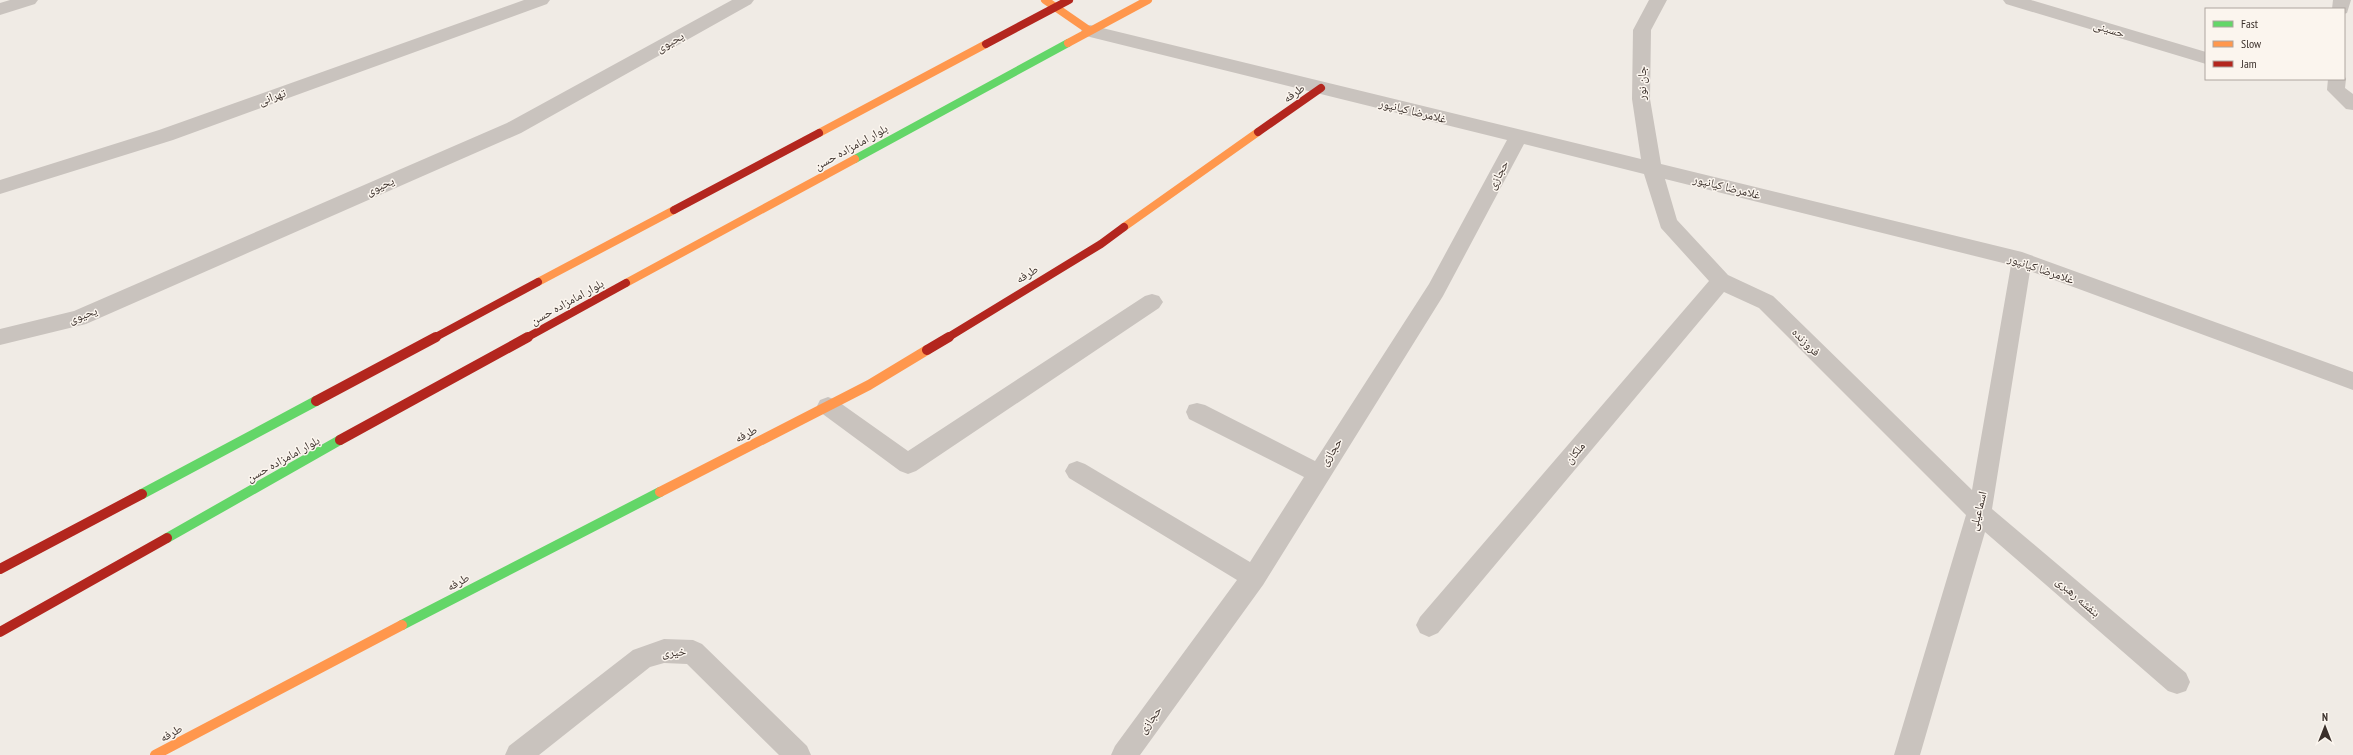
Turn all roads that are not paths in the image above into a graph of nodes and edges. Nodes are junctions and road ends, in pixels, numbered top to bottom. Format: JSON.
{"nodes":[{"id":1,"x":29,"y":0,"type":"edge"},
{"id":2,"x":541,"y":0,"type":"edge"},
{"id":3,"x":745,"y":0,"type":"edge"},
{"id":4,"x":1044,"y":0,"type":"edge"},
{"id":5,"x":1069,"y":0,"type":"edge"},
{"id":6,"x":1148,"y":0,"type":"edge"},
{"id":7,"x":1658,"y":0,"type":"edge"},
{"id":8,"x":2012,"y":0,"type":"edge"},
{"id":9,"x":1057,"y":7,"type":"junction"},
{"id":10,"x":0,"y":9,"type":"edge"},
{"id":11,"x":1090,"y":32,"type":"junction"},
{"id":12,"x":2205,"y":58,"type":"edge"},
{"id":13,"x":2337,"y":80,"type":"edge"},
{"id":14,"x":1321,"y":88,"type":"junction"},
{"id":15,"x":2353,"y":104,"type":"edge"},
{"id":16,"x":1518,"y":137,"type":"junction"},
{"id":17,"x":1652,"y":168,"type":"junction"},
{"id":18,"x":0,"y":187,"type":"edge"},
{"id":19,"x":2022,"y":260,"type":"junction"},
{"id":20,"x":1721,"y":281,"type":"junction"},
{"id":21,"x":1152,"y":302,"type":"dead end"},
{"id":22,"x":0,"y":337,"type":"edge"},
{"id":23,"x":2353,"y":381,"type":"edge"},
{"id":24,"x":828,"y":406,"type":"junction"},
{"id":25,"x":1197,"y":412,"type":"dead end"},
{"id":26,"x":1078,"y":471,"type":"dead end"},
{"id":27,"x":1318,"y":473,"type":"junction"},
{"id":28,"x":1979,"y":512,"type":"junction"},
{"id":29,"x":0,"y":569,"type":"edge"},
{"id":30,"x":1254,"y":577,"type":"junction"},
{"id":31,"x":1429,"y":624,"type":"dead end"},
{"id":32,"x":0,"y":632,"type":"edge"},
{"id":33,"x":2177,"y":682,"type":"dead end"},
{"id":34,"x":155,"y":755,"type":"edge"},
{"id":35,"x":518,"y":755,"type":"edge"},
{"id":36,"x":798,"y":755,"type":"edge"},
{"id":37,"x":1124,"y":755,"type":"edge"},
{"id":38,"x":1907,"y":755,"type":"edge"}],
"edges":[{"from":1,"to":10,"type":"street"},
{"from":2,"to":18,"type":"street","name":"تهرانی"},
{"from":3,"to":22,"type":"street","name":"یحیوی"},
{"from":4,"to":9,"type":"main road"},
{"from":5,"to":9,"type":"main road"},
{"from":6,"to":11,"type":"main road","name":"بلوار امامزاده حسن"},
{"from":7,"to":17,"type":"street","name":"جان نور"},
{"from":8,"to":12,"type":"street","name":"حسینی"},
{"from":9,"to":11,"type":"main road"},
{"from":9,"to":29,"type":"main road"},
{"from":11,"to":14,"type":"street","name":"غلامرضا کیانپور"},
{"from":11,"to":32,"type":"main road","name":"بلوار امامزاده حسن"},
{"from":13,"to":15,"type":"street"},
{"from":14,"to":16,"type":"street","name":"غلامرضا کیانپور"},
{"from":14,"to":24,"type":"main road","name":"طرفه"},
{"from":16,"to":17,"type":"street","name":"غلامرضا کیانپور"},
{"from":16,"to":27,"type":"street","name":"حجازی"},
{"from":17,"to":19,"type":"street","name":"غلامرضا کیانپور"},
{"from":17,"to":20,"type":"street","name":"فروزنده"},
{"from":19,"to":23,"type":"street","name":"غلامرضا کیانپور"},
{"from":19,"to":28,"type":"street","name":"اسماعیلی"},
{"from":20,"to":28,"type":"street","name":"فروزنده"},
{"from":20,"to":31,"type":"street","name":"ملکان"},
{"from":21,"to":24,"type":"street"},
{"from":24,"to":34,"type":"main road","name":"طرفه"},
{"from":25,"to":27,"type":"street"},
{"from":26,"to":30,"type":"street"},
{"from":27,"to":30,"type":"street","name":"حجازی"},
{"from":28,"to":33,"type":"street","name":"بنفشه رهبری"},
{"from":28,"to":38,"type":"street","name":"اسماعیلی"},
{"from":30,"to":37,"type":"street","name":"حجازی"},
{"from":35,"to":36,"type":"street","name":"خیری"}]}
